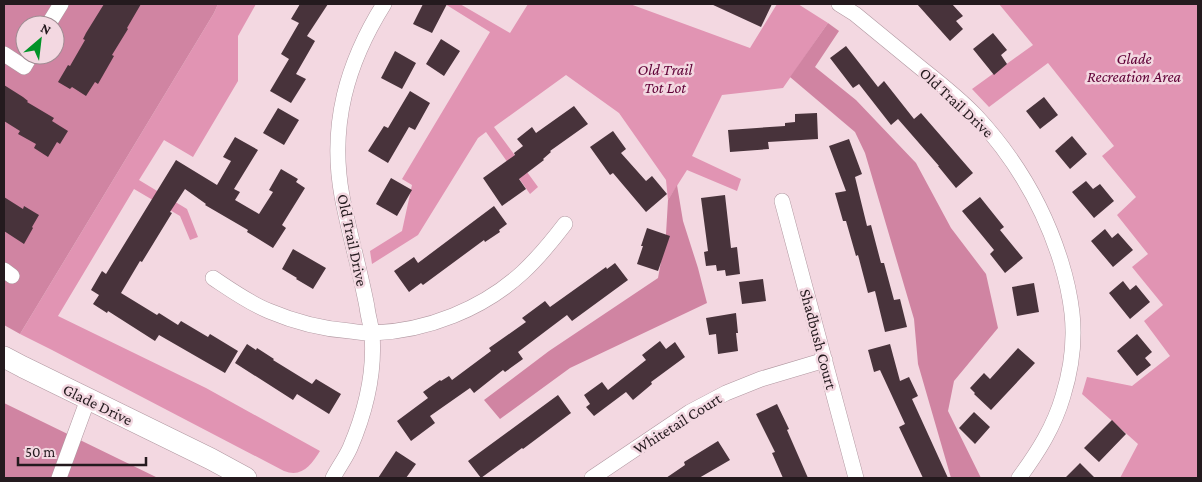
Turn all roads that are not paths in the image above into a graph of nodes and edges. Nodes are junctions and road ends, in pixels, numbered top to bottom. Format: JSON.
{"nodes":[{"id":1,"x":60,"y":4,"type":"edge"},
{"id":2,"x":384,"y":4,"type":"edge"},
{"id":3,"x":840,"y":4,"type":"edge"},
{"id":4,"x":54,"y":15,"type":"edge"},
{"id":5,"x":4,"y":54,"type":"edge"},
{"id":6,"x":15,"y":61,"type":"edge"},
{"id":7,"x":782,"y":200,"type":"dead end"},
{"id":8,"x":565,"y":224,"type":"dead end"},
{"id":9,"x":213,"y":278,"type":"dead end"},
{"id":10,"x":372,"y":334,"type":"junction"},
{"id":11,"x":4,"y":357,"type":"edge"},
{"id":12,"x":825,"y":360,"type":"junction"},
{"id":13,"x":88,"y":399,"type":"junction"},
{"id":14,"x":60,"y":478,"type":"edge"},
{"id":15,"x":246,"y":478,"type":"edge"},
{"id":16,"x":333,"y":478,"type":"edge"},
{"id":17,"x":592,"y":478,"type":"edge"},
{"id":18,"x":856,"y":478,"type":"edge"},
{"id":19,"x":1019,"y":478,"type":"edge"}],
"edges":[{"from":1,"to":4,"type":"street"},
{"from":2,"to":10,"type":"street","name":"Old Trail Drive"},
{"from":3,"to":19,"type":"street","name":"Old Trail Drive"},
{"from":5,"to":6,"type":"street"},
{"from":7,"to":12,"type":"street","name":"Shadbush Court"},
{"from":8,"to":10,"type":"street"},
{"from":9,"to":10,"type":"street"},
{"from":10,"to":16,"type":"street","name":"Old Trail Drive"},
{"from":11,"to":13,"type":"street","name":"Glade Drive"},
{"from":12,"to":17,"type":"street","name":"Whitetail Court"},
{"from":12,"to":18,"type":"street","name":"Shadbush Court"},
{"from":13,"to":14,"type":"street"},
{"from":13,"to":15,"type":"street","name":"Glade Drive"}]}
